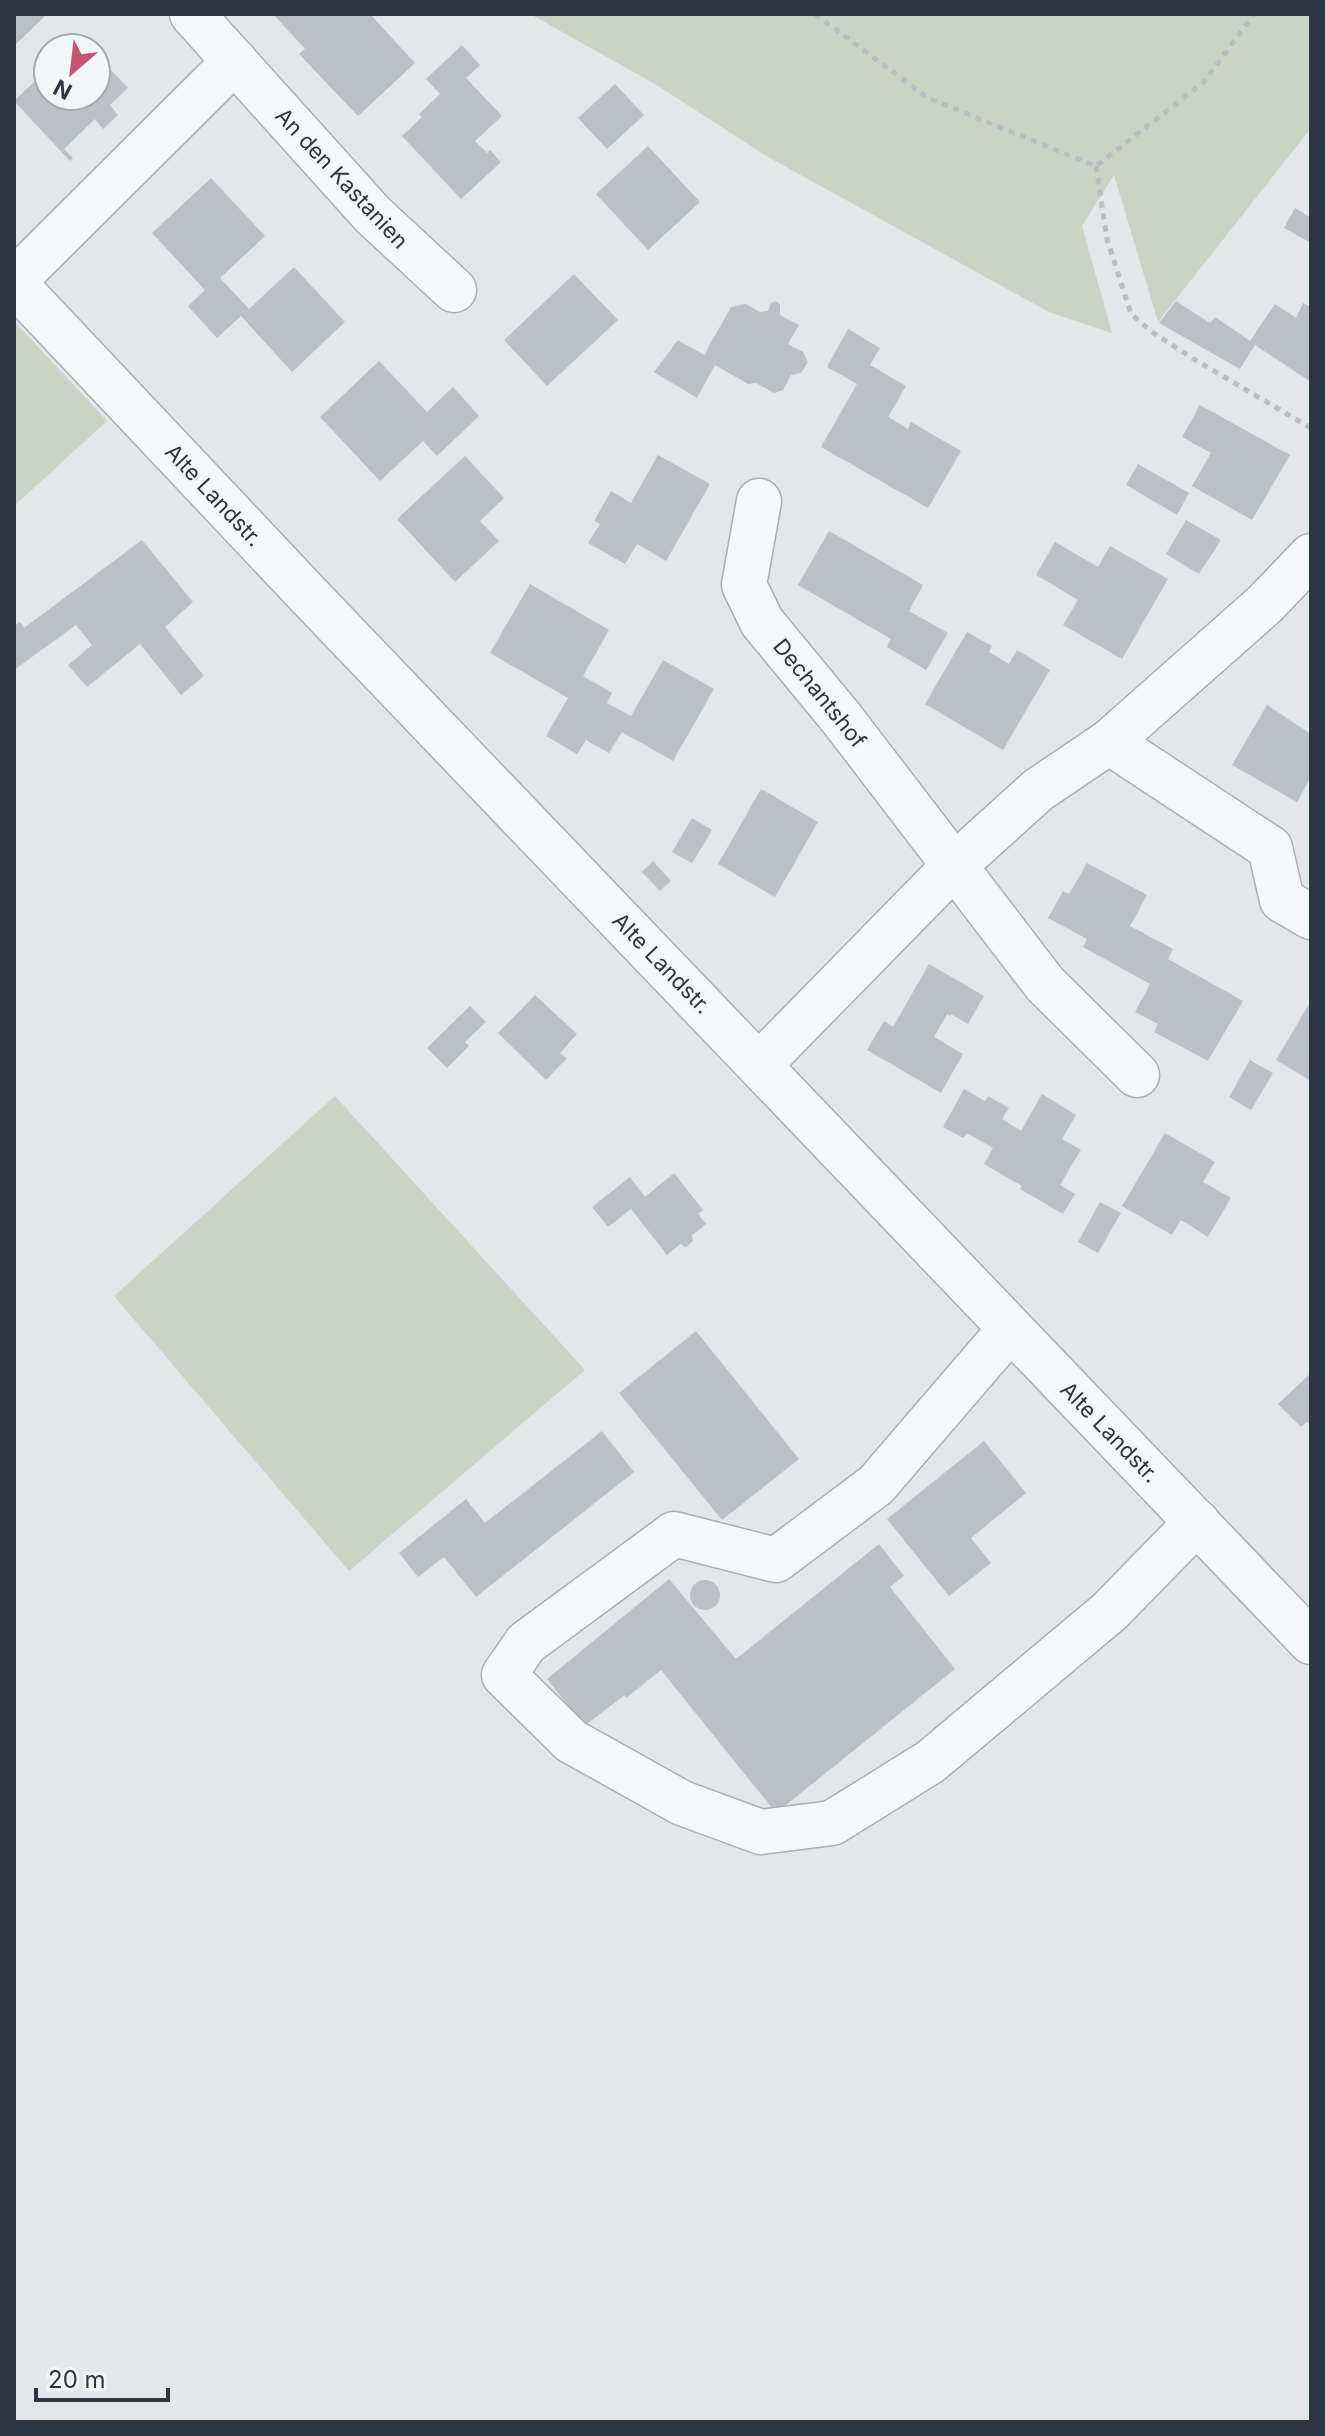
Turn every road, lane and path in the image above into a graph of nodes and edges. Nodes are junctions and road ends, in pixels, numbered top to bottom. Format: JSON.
{"nodes":[{"id":1,"x":192,"y":14,"type":"edge"},
{"id":2,"x":815,"y":14,"type":"edge"},
{"id":3,"x":1254,"y":14,"type":"edge"},
{"id":4,"x":235,"y":61,"type":"junction"},
{"id":5,"x":1096,"y":166,"type":"junction"},
{"id":6,"x":14,"y":282,"type":"edge"},
{"id":7,"x":454,"y":290,"type":"dead end"},
{"id":8,"x":1311,"y":428,"type":"edge"},
{"id":9,"x":759,"y":501,"type":"dead end"},
{"id":10,"x":1311,"y":556,"type":"edge"},
{"id":11,"x":1109,"y":742,"type":"junction"},
{"id":12,"x":954,"y":866,"type":"junction"},
{"id":13,"x":1311,"y":917,"type":"edge"},
{"id":14,"x":760,"y":1064,"type":"junction"},
{"id":15,"x":1137,"y":1075,"type":"dead end"},
{"id":16,"x":1010,"y":1329,"type":"junction"},
{"id":17,"x":1197,"y":1522,"type":"junction"},
{"id":18,"x":1311,"y":1642,"type":"edge"}],
"edges":[{"from":1,"to":4,"type":"street","name":"An den Kastanien"},
{"from":2,"to":5,"type":"path"},
{"from":3,"to":5,"type":"path"},
{"from":4,"to":6,"type":"street"},
{"from":4,"to":7,"type":"street","name":"An den Kastanien"},
{"from":5,"to":8,"type":"path"},
{"from":6,"to":14,"type":"street","name":"Alte Landstr."},
{"from":9,"to":12,"type":"street","name":"Dechantshof"},
{"from":10,"to":11,"type":"street"},
{"from":11,"to":12,"type":"street"},
{"from":11,"to":13,"type":"street"},
{"from":12,"to":14,"type":"street"},
{"from":12,"to":15,"type":"street","name":"Dechantshof"},
{"from":14,"to":16,"type":"street","name":"Alte Landstr."},
{"from":16,"to":17,"type":"street","name":"Alte Landstr."},
{"from":16,"to":17,"type":"street"},
{"from":17,"to":18,"type":"street","name":"Alte Landstr."}]}
